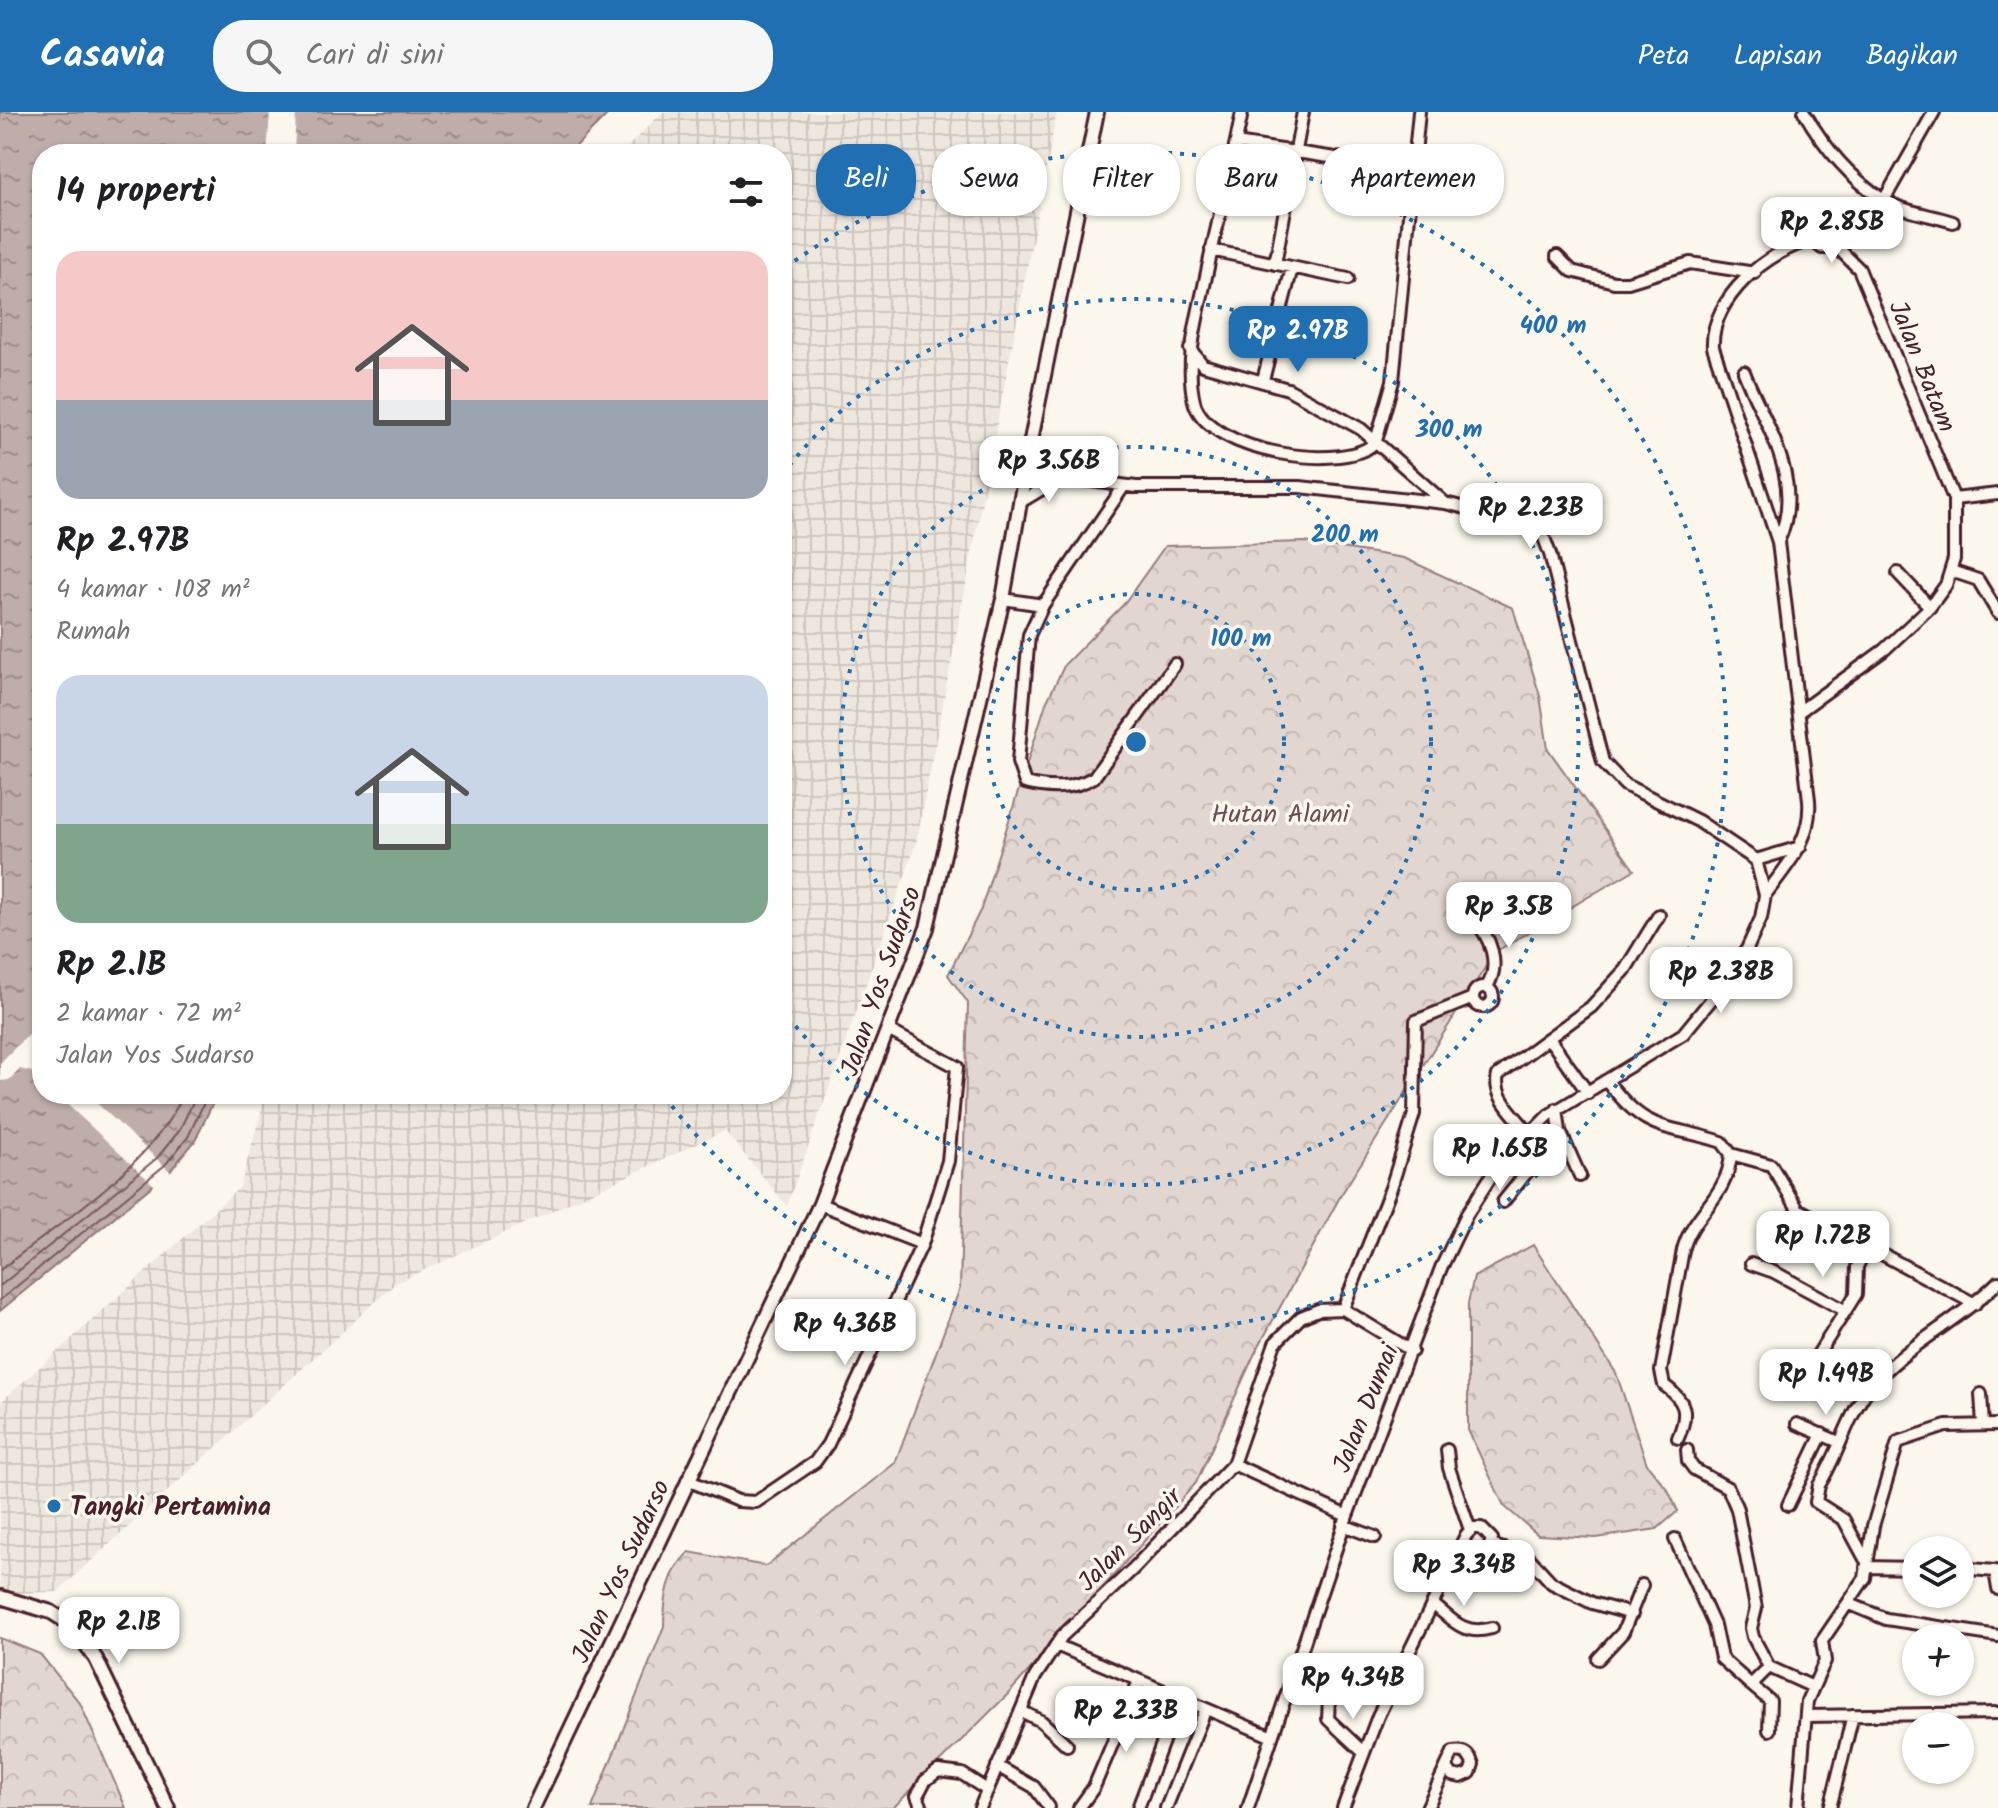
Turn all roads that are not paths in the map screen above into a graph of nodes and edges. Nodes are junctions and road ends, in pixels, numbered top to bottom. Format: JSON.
{"nodes":[{"id":1,"x":1097,"y":112,"type":"edge"},
{"id":2,"x":1242,"y":112,"type":"edge"},
{"id":3,"x":1303,"y":112,"type":"edge"},
{"id":4,"x":1419,"y":112,"type":"edge"},
{"id":5,"x":1804,"y":112,"type":"edge"},
{"id":6,"x":1934,"y":112,"type":"edge"},
{"id":7,"x":1236,"y":143,"type":"junction"},
{"id":8,"x":1241,"y":144,"type":"edge"},
{"id":9,"x":1298,"y":144,"type":"edge"},
{"id":10,"x":1884,"y":200,"type":"junction"},
{"id":11,"x":1284,"y":216,"type":"edge"},
{"id":12,"x":1953,"y":222,"type":"dead end"},
{"id":13,"x":1822,"y":248,"type":"junction"},
{"id":14,"x":1211,"y":250,"type":"junction"},
{"id":15,"x":1557,"y":256,"type":"dead end"},
{"id":16,"x":1275,"y":264,"type":"junction"},
{"id":17,"x":1292,"y":268,"type":"junction"},
{"id":18,"x":1755,"y":273,"type":"junction"},
{"id":19,"x":1348,"y":279,"type":"dead end"},
{"id":20,"x":1190,"y":349,"type":"junction"},
{"id":21,"x":1744,"y":372,"type":"dead end"},
{"id":22,"x":1263,"y":380,"type":"junction"},
{"id":23,"x":1031,"y":440,"type":"junction"},
{"id":24,"x":1376,"y":441,"type":"junction"},
{"id":25,"x":1062,"y":477,"type":"junction"},
{"id":26,"x":1124,"y":486,"type":"junction"},
{"id":27,"x":1998,"y":494,"type":"edge"},
{"id":28,"x":1954,"y":499,"type":"junction"},
{"id":29,"x":1019,"y":503,"type":"junction"},
{"id":30,"x":1445,"y":503,"type":"junction"},
{"id":31,"x":1778,"y":542,"type":"junction"},
{"id":32,"x":1951,"y":571,"type":"junction"},
{"id":33,"x":1898,"y":573,"type":"dead end"},
{"id":34,"x":1003,"y":599,"type":"junction"},
{"id":35,"x":1043,"y":605,"type":"junction"},
{"id":36,"x":1930,"y":607,"type":"junction"},
{"id":37,"x":1998,"y":613,"type":"edge"},
{"id":38,"x":1175,"y":664,"type":"dead end"},
{"id":39,"x":1800,"y":711,"type":"junction"},
{"id":40,"x":1801,"y":846,"type":"junction"},
{"id":41,"x":1756,"y":860,"type":"junction"},
{"id":42,"x":1765,"y":895,"type":"junction"},
{"id":43,"x":1659,"y":915,"type":"dead end"},
{"id":44,"x":1473,"y":918,"type":"dead end"},
{"id":45,"x":1486,"y":988,"type":"junction"},
{"id":46,"x":1473,"y":998,"type":"junction"},
{"id":47,"x":888,"y":1030,"type":"junction"},
{"id":48,"x":1550,"y":1040,"type":"junction"},
{"id":49,"x":1608,"y":1082,"type":"junction"},
{"id":50,"x":1588,"y":1093,"type":"junction"},
{"id":51,"x":1557,"y":1109,"type":"junction"},
{"id":52,"x":1560,"y":1131,"type":"junction"},
{"id":53,"x":1529,"y":1133,"type":"junction"},
{"id":54,"x":1731,"y":1154,"type":"junction"},
{"id":55,"x":1580,"y":1176,"type":"dead end"},
{"id":56,"x":1503,"y":1202,"type":"dead end"},
{"id":57,"x":820,"y":1204,"type":"junction"},
{"id":58,"x":922,"y":1244,"type":"junction"},
{"id":59,"x":1867,"y":1245,"type":"junction"},
{"id":60,"x":1751,"y":1264,"type":"dead end"},
{"id":61,"x":1998,"y":1282,"type":"edge"},
{"id":62,"x":1975,"y":1304,"type":"junction"},
{"id":63,"x":1343,"y":1309,"type":"junction"},
{"id":64,"x":1846,"y":1311,"type":"junction"},
{"id":65,"x":1412,"y":1351,"type":"junction"},
{"id":66,"x":1817,"y":1356,"type":"dead end"},
{"id":67,"x":1981,"y":1394,"type":"dead end"},
{"id":68,"x":1797,"y":1424,"type":"dead end"},
{"id":69,"x":1983,"y":1425,"type":"junction"},
{"id":70,"x":1998,"y":1425,"type":"edge"},
{"id":71,"x":1822,"y":1434,"type":"junction"},
{"id":72,"x":1678,"y":1438,"type":"dead end"},
{"id":73,"x":1839,"y":1442,"type":"junction"},
{"id":74,"x":1447,"y":1450,"type":"dead end"},
{"id":75,"x":1687,"y":1450,"type":"dead end"},
{"id":76,"x":1233,"y":1464,"type":"junction"},
{"id":77,"x":687,"y":1480,"type":"junction"},
{"id":78,"x":1788,"y":1505,"type":"dead end"},
{"id":79,"x":1345,"y":1520,"type":"junction"},
{"id":80,"x":1470,"y":1530,"type":"junction"},
{"id":81,"x":1375,"y":1537,"type":"dead end"},
{"id":82,"x":1675,"y":1539,"type":"dead end"},
{"id":83,"x":1464,"y":1542,"type":"junction"},
{"id":84,"x":1492,"y":1545,"type":"junction"},
{"id":85,"x":1866,"y":1563,"type":"junction"},
{"id":86,"x":1902,"y":1567,"type":"edge"},
{"id":87,"x":1974,"y":1569,"type":"edge"},
{"id":88,"x":1642,"y":1585,"type":"dead end"},
{"id":89,"x":1998,"y":1589,"type":"edge"},
{"id":90,"x":0,"y":1597,"type":"edge"},
{"id":91,"x":1433,"y":1604,"type":"junction"},
{"id":92,"x":1850,"y":1604,"type":"junction"},
{"id":93,"x":1632,"y":1614,"type":"junction"},
{"id":94,"x":1492,"y":1628,"type":"dead end"},
{"id":95,"x":1998,"y":1636,"type":"edge"},
{"id":96,"x":1056,"y":1645,"type":"junction"},
{"id":97,"x":1598,"y":1659,"type":"dead end"},
{"id":98,"x":1769,"y":1667,"type":"junction"},
{"id":99,"x":1139,"y":1681,"type":"junction"},
{"id":100,"x":1751,"y":1685,"type":"junction"},
{"id":101,"x":1151,"y":1686,"type":"junction"},
{"id":102,"x":1813,"y":1687,"type":"junction"},
{"id":103,"x":1333,"y":1690,"type":"dead end"},
{"id":104,"x":1021,"y":1711,"type":"junction"},
{"id":105,"x":1205,"y":1711,"type":"junction"},
{"id":106,"x":1998,"y":1713,"type":"edge"},
{"id":107,"x":1853,"y":1715,"type":"junction"},
{"id":108,"x":1807,"y":1716,"type":"junction"},
{"id":109,"x":1769,"y":1730,"type":"dead end"},
{"id":110,"x":1270,"y":1736,"type":"junction"},
{"id":111,"x":1067,"y":1745,"type":"dead end"},
{"id":112,"x":1363,"y":1752,"type":"junction"},
{"id":113,"x":997,"y":1766,"type":"junction"},
{"id":114,"x":1447,"y":1767,"type":"dead end"},
{"id":115,"x":987,"y":1790,"type":"junction"},
{"id":116,"x":1049,"y":1807,"type":"edge"},
{"id":117,"x":168,"y":1808,"type":"edge"},
{"id":118,"x":533,"y":1808,"type":"edge"},
{"id":119,"x":922,"y":1808,"type":"edge"},
{"id":120,"x":980,"y":1808,"type":"edge"},
{"id":121,"x":1079,"y":1808,"type":"edge"},
{"id":122,"x":1138,"y":1808,"type":"edge"},
{"id":123,"x":1166,"y":1808,"type":"edge"},
{"id":124,"x":1248,"y":1808,"type":"edge"},
{"id":125,"x":1343,"y":1808,"type":"edge"},
{"id":126,"x":1427,"y":1808,"type":"edge"},
{"id":127,"x":1798,"y":1808,"type":"edge"},
{"id":128,"x":1830,"y":1808,"type":"edge"}],
"edges":[{"from":1,"to":23,"type":"main road","name":"Jalan Yos Sudarso"},
{"from":2,"to":7,"type":"street"},
{"from":3,"to":9,"type":"street"},
{"from":4,"to":24,"type":"street"},
{"from":5,"to":10,"type":"street"},
{"from":6,"to":10,"type":"street"},
{"from":7,"to":8,"type":"street"},
{"from":7,"to":14,"type":"street"},
{"from":10,"to":12,"type":"street"},
{"from":10,"to":13,"type":"street"},
{"from":11,"to":16,"type":"street"},
{"from":13,"to":18,"type":"street"},
{"from":13,"to":28,"type":"street","name":"Jalan Batam"},
{"from":14,"to":16,"type":"street"},
{"from":14,"to":20,"type":"street"},
{"from":15,"to":18,"type":"street"},
{"from":16,"to":17,"type":"street"},
{"from":17,"to":19,"type":"street"},
{"from":17,"to":22,"type":"street"},
{"from":18,"to":31,"type":"street"},
{"from":20,"to":22,"type":"street"},
{"from":20,"to":24,"type":"street"},
{"from":21,"to":31,"type":"street"},
{"from":22,"to":24,"type":"street"},
{"from":23,"to":25,"type":"street"},
{"from":23,"to":29,"type":"main road","name":"Jalan Yos Sudarso"},
{"from":24,"to":30,"type":"street"},
{"from":25,"to":26,"type":"street"},
{"from":25,"to":29,"type":"street"},
{"from":26,"to":30,"type":"street"},
{"from":26,"to":35,"type":"street"},
{"from":27,"to":28,"type":"street"},
{"from":28,"to":32,"type":"street","name":"Jalan Batam"},
{"from":29,"to":34,"type":"main road","name":"Jalan Yos Sudarso"},
{"from":30,"to":41,"type":"street"},
{"from":31,"to":39,"type":"street"},
{"from":32,"to":36,"type":"street","name":"Jalan Batam"},
{"from":32,"to":37,"type":"street"},
{"from":33,"to":36,"type":"street"},
{"from":34,"to":35,"type":"street"},
{"from":34,"to":47,"type":"main road","name":"Jalan Yos Sudarso"},
{"from":35,"to":38,"type":"street"},
{"from":36,"to":39,"type":"street","name":"Jalan Batam"},
{"from":39,"to":40,"type":"street"},
{"from":40,"to":41,"type":"street"},
{"from":40,"to":42,"type":"street"},
{"from":41,"to":42,"type":"street"},
{"from":42,"to":49,"type":"street","name":"Jalan Dumai"},
{"from":43,"to":48,"type":"street"},
{"from":44,"to":45,"type":"street"},
{"from":45,"to":46,"type":"street"},
{"from":45,"to":46,"type":"street"},
{"from":46,"to":63,"type":"street"},
{"from":47,"to":57,"type":"main road","name":"Jalan Yos Sudarso"},
{"from":47,"to":58,"type":"street"},
{"from":48,"to":50,"type":"street"},
{"from":48,"to":53,"type":"street"},
{"from":49,"to":50,"type":"street","name":"Jalan Dumai"},
{"from":49,"to":54,"type":"street"},
{"from":50,"to":51,"type":"street","name":"Jalan Dumai"},
{"from":51,"to":52,"type":"street"},
{"from":51,"to":53,"type":"street","name":"Jalan Dumai"},
{"from":52,"to":55,"type":"street"},
{"from":52,"to":56,"type":"street"},
{"from":53,"to":65,"type":"street","name":"Jalan Dumai"},
{"from":54,"to":59,"type":"street"},
{"from":54,"to":72,"type":"street"},
{"from":57,"to":58,"type":"street"},
{"from":57,"to":77,"type":"main road","name":"Jalan Yos Sudarso"},
{"from":58,"to":77,"type":"street"},
{"from":59,"to":62,"type":"street"},
{"from":59,"to":64,"type":"street"},
{"from":60,"to":64,"type":"street"},
{"from":61,"to":62,"type":"street"},
{"from":62,"to":73,"type":"street"},
{"from":63,"to":65,"type":"street"},
{"from":63,"to":76,"type":"street","name":"Jalan Sangir"},
{"from":64,"to":66,"type":"street"},
{"from":65,"to":79,"type":"street","name":"Jalan Dumai"},
{"from":67,"to":69,"type":"street"},
{"from":68,"to":71,"type":"street"},
{"from":69,"to":70,"type":"street"},
{"from":69,"to":85,"type":"street"},
{"from":71,"to":73,"type":"street"},
{"from":71,"to":78,"type":"street"},
{"from":73,"to":85,"type":"street"},
{"from":74,"to":80,"type":"street"},
{"from":75,"to":98,"type":"street"},
{"from":76,"to":79,"type":"street"},
{"from":76,"to":96,"type":"street","name":"Jalan Sangir"},
{"from":77,"to":118,"type":"main road","name":"Jalan Yos Sudarso"},
{"from":79,"to":81,"type":"street"},
{"from":79,"to":110,"type":"street","name":"Jalan Dumai"},
{"from":80,"to":83,"type":"street"},
{"from":80,"to":84,"type":"street"},
{"from":82,"to":100,"type":"street"},
{"from":83,"to":84,"type":"street"},
{"from":83,"to":91,"type":"street"},
{"from":84,"to":93,"type":"street"},
{"from":85,"to":86,"type":"street"},
{"from":85,"to":92,"type":"street"},
{"from":87,"to":89,"type":"street"},
{"from":88,"to":93,"type":"street"},
{"from":90,"to":117,"type":"main road"},
{"from":91,"to":94,"type":"street"},
{"from":91,"to":112,"type":"street"},
{"from":92,"to":95,"type":"street"},
{"from":92,"to":102,"type":"street"},
{"from":93,"to":97,"type":"street"},
{"from":96,"to":99,"type":"street"},
{"from":96,"to":104,"type":"street","name":"Jalan Sangir"},
{"from":98,"to":100,"type":"street"},
{"from":98,"to":102,"type":"street"},
{"from":99,"to":101,"type":"street"},
{"from":99,"to":121,"type":"street"},
{"from":100,"to":109,"type":"street"},
{"from":101,"to":105,"type":"street"},
{"from":101,"to":122,"type":"street"},
{"from":102,"to":108,"type":"street"},
{"from":103,"to":112,"type":"street"},
{"from":104,"to":111,"type":"street"},
{"from":104,"to":113,"type":"street","name":"Jalan Sangir"},
{"from":105,"to":110,"type":"street"},
{"from":105,"to":123,"type":"street"},
{"from":106,"to":107,"type":"street"},
{"from":107,"to":108,"type":"street"},
{"from":107,"to":128,"type":"street"},
{"from":108,"to":127,"type":"street"},
{"from":110,"to":124,"type":"street","name":"Jalan Dumai"},
{"from":112,"to":125,"type":"street"},
{"from":113,"to":115,"type":"street","name":"Jalan Sangir"},
{"from":113,"to":116,"type":"street"},
{"from":114,"to":126,"type":"street"},
{"from":115,"to":119,"type":"street"},
{"from":115,"to":120,"type":"street","name":"Jalan Sangir"}]}
